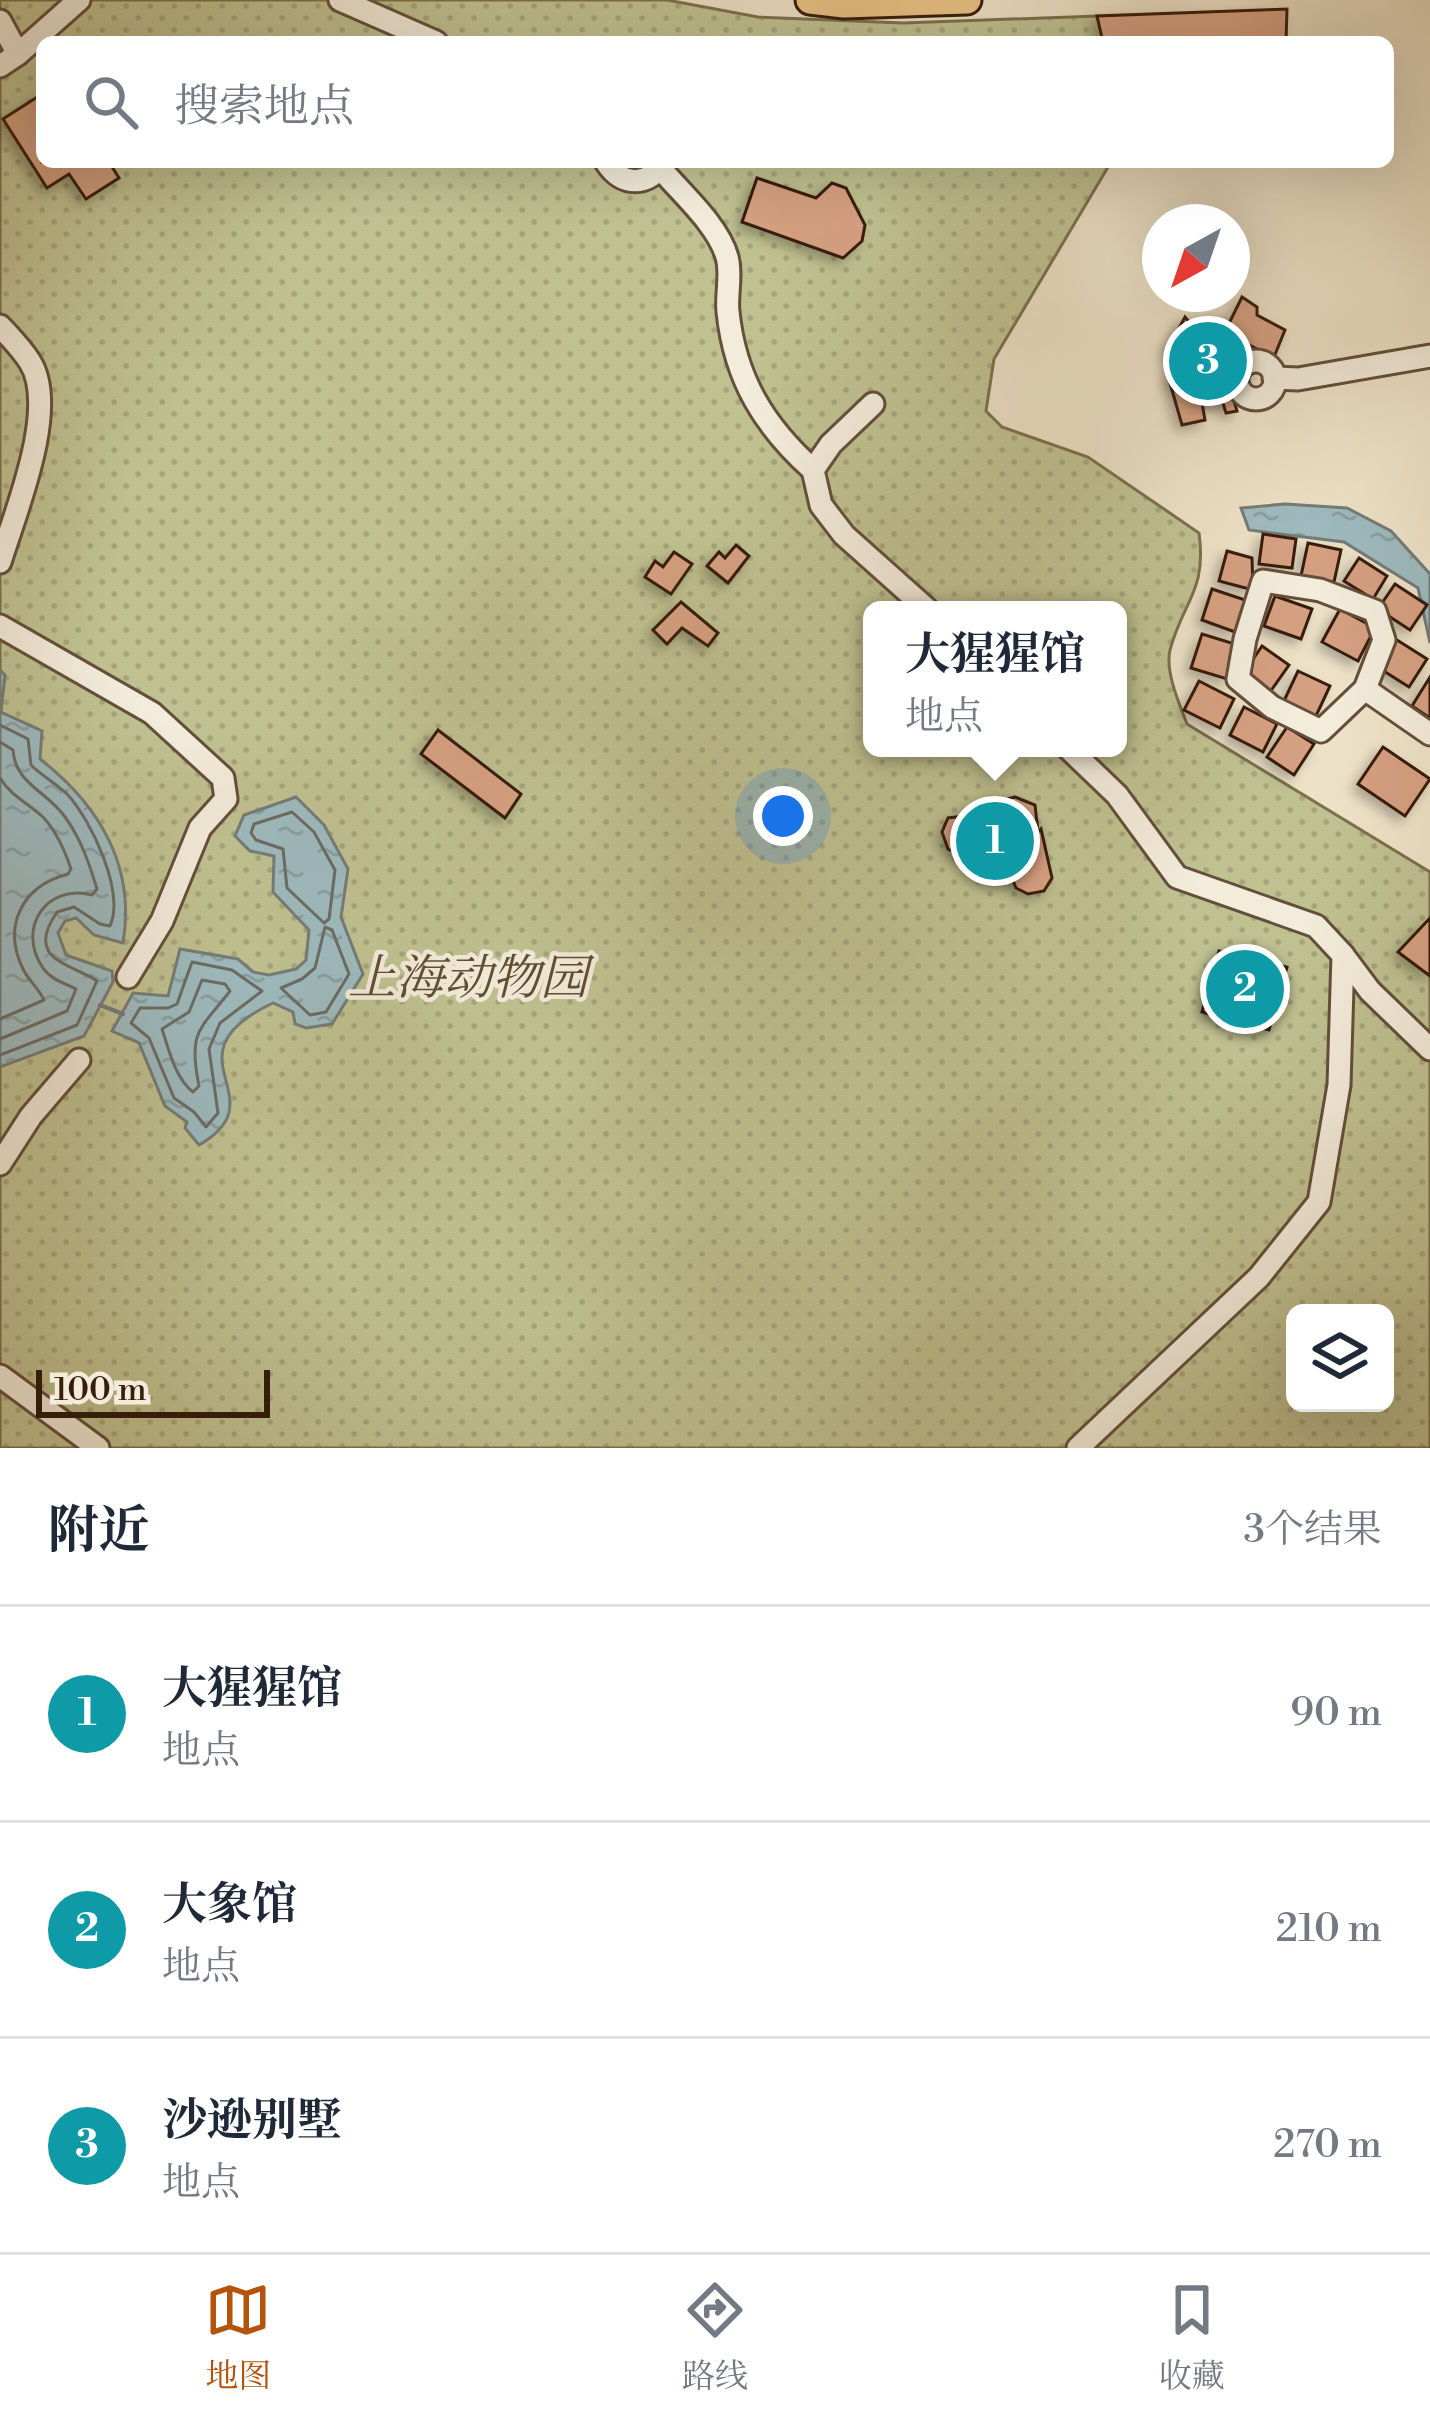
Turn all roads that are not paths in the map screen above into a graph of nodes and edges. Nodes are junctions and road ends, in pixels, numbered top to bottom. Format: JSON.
{"nodes":[{"id":1,"x":79,"y":0,"type":"edge"},
{"id":2,"x":340,"y":0,"type":"edge"},
{"id":3,"x":810,"y":0,"type":"edge"},
{"id":4,"x":967,"y":0,"type":"edge"},
{"id":5,"x":0,"y":21,"type":"edge"},
{"id":6,"x":37,"y":36,"type":"edge"},
{"id":7,"x":422,"y":36,"type":"edge"},
{"id":8,"x":36,"y":37,"type":"edge"},
{"id":9,"x":9,"y":60,"type":"edge"},
{"id":10,"x":611,"y":168,"type":"edge"},
{"id":11,"x":659,"y":168,"type":"edge"},
{"id":12,"x":664,"y":168,"type":"edge"},
{"id":13,"x":0,"y":326,"type":"edge"},
{"id":14,"x":1430,"y":356,"type":"edge"},
{"id":15,"x":1274,"y":378,"type":"dead end"},
{"id":16,"x":873,"y":404,"type":"dead end"},
{"id":17,"x":813,"y":470,"type":"junction"},
{"id":18,"x":0,"y":562,"type":"edge"},
{"id":19,"x":918,"y":601,"type":"edge"},
{"id":20,"x":0,"y":626,"type":"edge"},
{"id":21,"x":1365,"y":689,"type":"junction"},
{"id":22,"x":1430,"y":734,"type":"edge"},
{"id":23,"x":1077,"y":757,"type":"edge"},
{"id":24,"x":1343,"y":956,"type":"junction"},
{"id":25,"x":128,"y":977,"type":"dead end"},
{"id":26,"x":1430,"y":1049,"type":"edge"},
{"id":27,"x":79,"y":1060,"type":"dead end"},
{"id":28,"x":0,"y":1164,"type":"edge"},
{"id":29,"x":0,"y":1376,"type":"edge"},
{"id":30,"x":98,"y":1448,"type":"edge"},
{"id":31,"x":1078,"y":1448,"type":"edge"}],
"edges":[{"from":1,"to":6,"type":"street"},
{"from":2,"to":7,"type":"street"},
{"from":3,"to":4,"type":"main road"},
{"from":5,"to":9,"type":"street"},
{"from":8,"to":9,"type":"street"},
{"from":10,"to":11,"type":"street"},
{"from":12,"to":17,"type":"street"},
{"from":13,"to":18,"type":"street"},
{"from":14,"to":15,"type":"street"},
{"from":16,"to":17,"type":"street"},
{"from":17,"to":19,"type":"street"},
{"from":20,"to":25,"type":"street"},
{"from":21,"to":21,"type":"street"},
{"from":21,"to":22,"type":"street"},
{"from":23,"to":24,"type":"street"},
{"from":24,"to":26,"type":"street"},
{"from":24,"to":31,"type":"street"},
{"from":27,"to":28,"type":"street"},
{"from":29,"to":30,"type":"street"}]}
